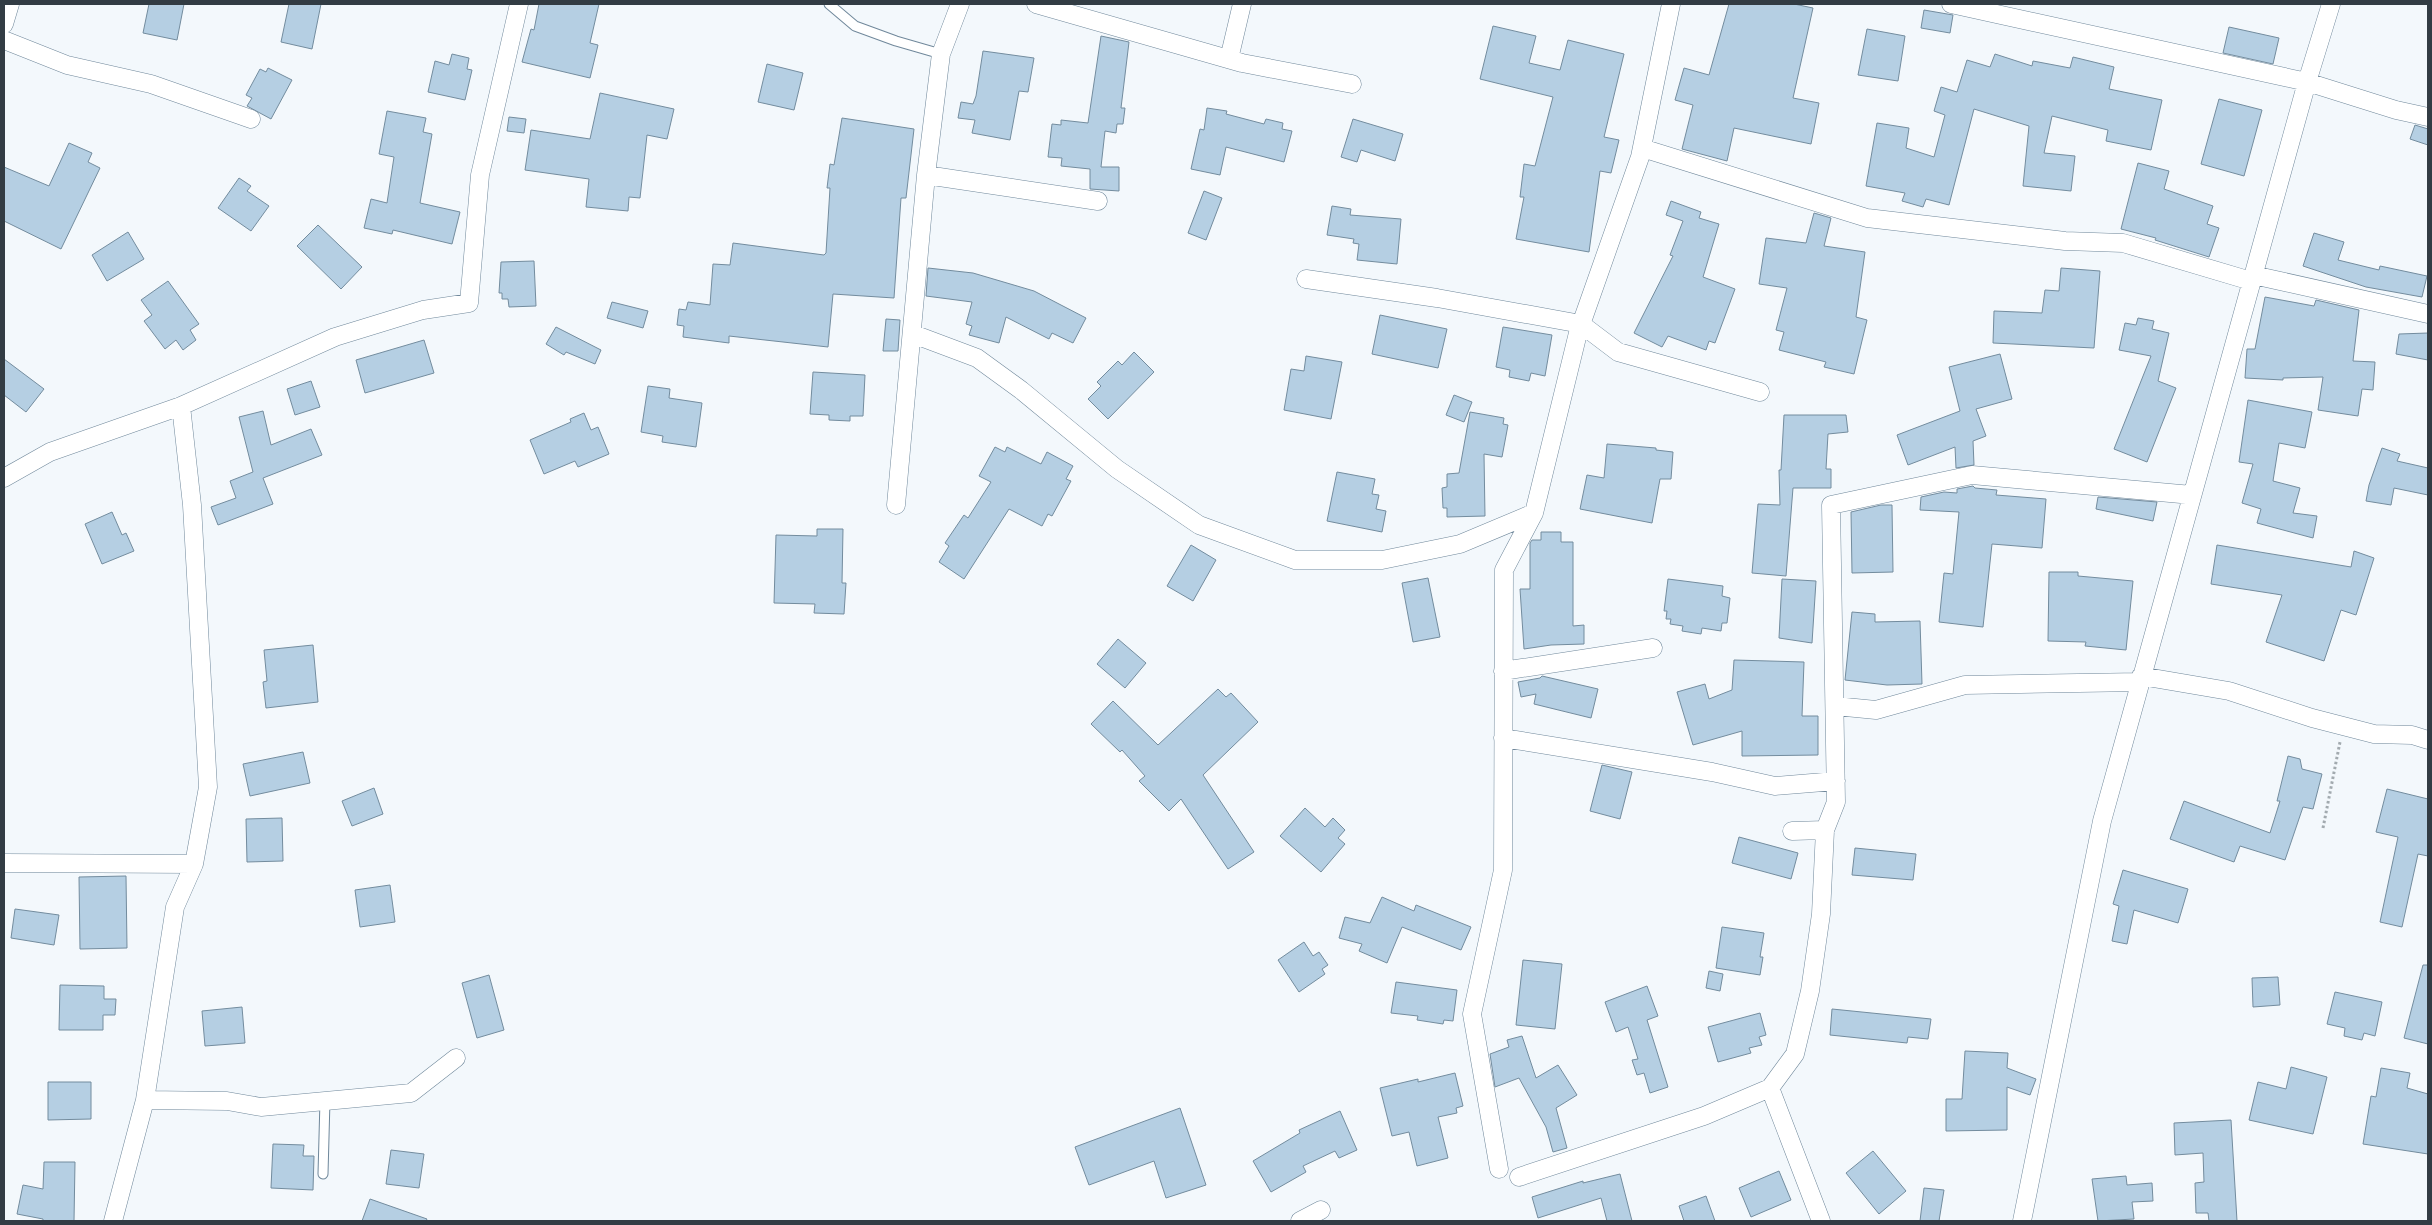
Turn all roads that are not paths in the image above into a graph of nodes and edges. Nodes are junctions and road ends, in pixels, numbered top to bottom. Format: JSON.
{"nodes":[{"id":1,"x":10,"y":4,"type":"edge"},
{"id":2,"x":519,"y":4,"type":"edge"},
{"id":3,"x":829,"y":4,"type":"edge"},
{"id":4,"x":960,"y":4,"type":"edge"},
{"id":5,"x":1036,"y":4,"type":"edge"},
{"id":6,"x":1242,"y":4,"type":"edge"},
{"id":7,"x":1671,"y":4,"type":"edge"},
{"id":8,"x":1951,"y":4,"type":"edge"},
{"id":9,"x":2331,"y":4,"type":"edge"},
{"id":10,"x":4,"y":24,"type":"edge"},
{"id":11,"x":4,"y":40,"type":"edge"},
{"id":12,"x":942,"y":54,"type":"junction"},
{"id":13,"x":1230,"y":59,"type":"junction"},
{"id":14,"x":2307,"y":82,"type":"junction"},
{"id":15,"x":1352,"y":84,"type":"dead end"},
{"id":16,"x":2428,"y":117,"type":"edge"},
{"id":17,"x":250,"y":119,"type":"dead end"},
{"id":18,"x":1642,"y":148,"type":"junction"},
{"id":19,"x":926,"y":175,"type":"junction"},
{"id":20,"x":1098,"y":201,"type":"dead end"},
{"id":21,"x":2252,"y":278,"type":"junction"},
{"id":22,"x":1306,"y":279,"type":"dead end"},
{"id":23,"x":2428,"y":314,"type":"edge"},
{"id":24,"x":1581,"y":324,"type":"junction"},
{"id":25,"x":913,"y":334,"type":"junction"},
{"id":26,"x":1760,"y":392,"type":"dead end"},
{"id":27,"x":181,"y":406,"type":"junction"},
{"id":28,"x":4,"y":478,"type":"edge"},
{"id":29,"x":2192,"y":495,"type":"junction"},
{"id":30,"x":896,"y":505,"type":"dead end"},
{"id":31,"x":1534,"y":513,"type":"junction"},
{"id":32,"x":1653,"y":648,"type":"dead end"},
{"id":33,"x":1503,"y":671,"type":"junction"},
{"id":34,"x":2140,"y":679,"type":"junction"},
{"id":35,"x":1835,"y":706,"type":"junction"},
{"id":36,"x":1503,"y":738,"type":"junction"},
{"id":37,"x":2428,"y":740,"type":"edge"},
{"id":38,"x":1836,"y":781,"type":"junction"},
{"id":39,"x":1825,"y":830,"type":"junction"},
{"id":40,"x":1792,"y":831,"type":"dead end"},
{"id":41,"x":4,"y":863,"type":"edge"},
{"id":42,"x":194,"y":864,"type":"junction"},
{"id":43,"x":456,"y":1058,"type":"dead end"},
{"id":44,"x":1770,"y":1088,"type":"junction"},
{"id":45,"x":145,"y":1100,"type":"junction"},
{"id":46,"x":325,"y":1100,"type":"junction"},
{"id":47,"x":1499,"y":1169,"type":"dead end"},
{"id":48,"x":323,"y":1174,"type":"dead end"},
{"id":49,"x":1519,"y":1176,"type":"dead end"},
{"id":50,"x":1321,"y":1210,"type":"dead end"},
{"id":51,"x":113,"y":1221,"type":"edge"},
{"id":52,"x":1300,"y":1221,"type":"edge"},
{"id":53,"x":1821,"y":1221,"type":"edge"},
{"id":54,"x":2022,"y":1221,"type":"edge"}],
"edges":[{"from":1,"to":10,"type":"street"},
{"from":2,"to":27,"type":"street"},
{"from":3,"to":12,"type":"lane"},
{"from":4,"to":12,"type":"street"},
{"from":5,"to":13,"type":"street"},
{"from":6,"to":13,"type":"street"},
{"from":7,"to":18,"type":"street"},
{"from":8,"to":14,"type":"street"},
{"from":9,"to":14,"type":"street"},
{"from":11,"to":17,"type":"street"},
{"from":12,"to":19,"type":"street"},
{"from":13,"to":15,"type":"street"},
{"from":14,"to":16,"type":"street"},
{"from":14,"to":21,"type":"street"},
{"from":18,"to":21,"type":"street"},
{"from":18,"to":24,"type":"street"},
{"from":19,"to":20,"type":"street"},
{"from":19,"to":25,"type":"street"},
{"from":21,"to":23,"type":"street"},
{"from":21,"to":29,"type":"street"},
{"from":22,"to":24,"type":"street"},
{"from":24,"to":26,"type":"street"},
{"from":24,"to":31,"type":"street"},
{"from":25,"to":30,"type":"street"},
{"from":25,"to":31,"type":"street"},
{"from":27,"to":28,"type":"street"},
{"from":27,"to":42,"type":"street"},
{"from":29,"to":34,"type":"street"},
{"from":29,"to":35,"type":"street"},
{"from":31,"to":33,"type":"street"},
{"from":32,"to":33,"type":"street"},
{"from":33,"to":36,"type":"street"},
{"from":34,"to":35,"type":"street"},
{"from":34,"to":37,"type":"street"},
{"from":34,"to":54,"type":"street"},
{"from":35,"to":38,"type":"street"},
{"from":36,"to":38,"type":"street"},
{"from":36,"to":47,"type":"street"},
{"from":38,"to":39,"type":"street"},
{"from":39,"to":40,"type":"street"},
{"from":39,"to":44,"type":"street"},
{"from":41,"to":42,"type":"street"},
{"from":42,"to":45,"type":"street"},
{"from":43,"to":46,"type":"street"},
{"from":44,"to":49,"type":"street"},
{"from":44,"to":53,"type":"street"},
{"from":45,"to":46,"type":"street"},
{"from":45,"to":51,"type":"street"},
{"from":46,"to":48,"type":"lane"},
{"from":50,"to":52,"type":"street"}]}
